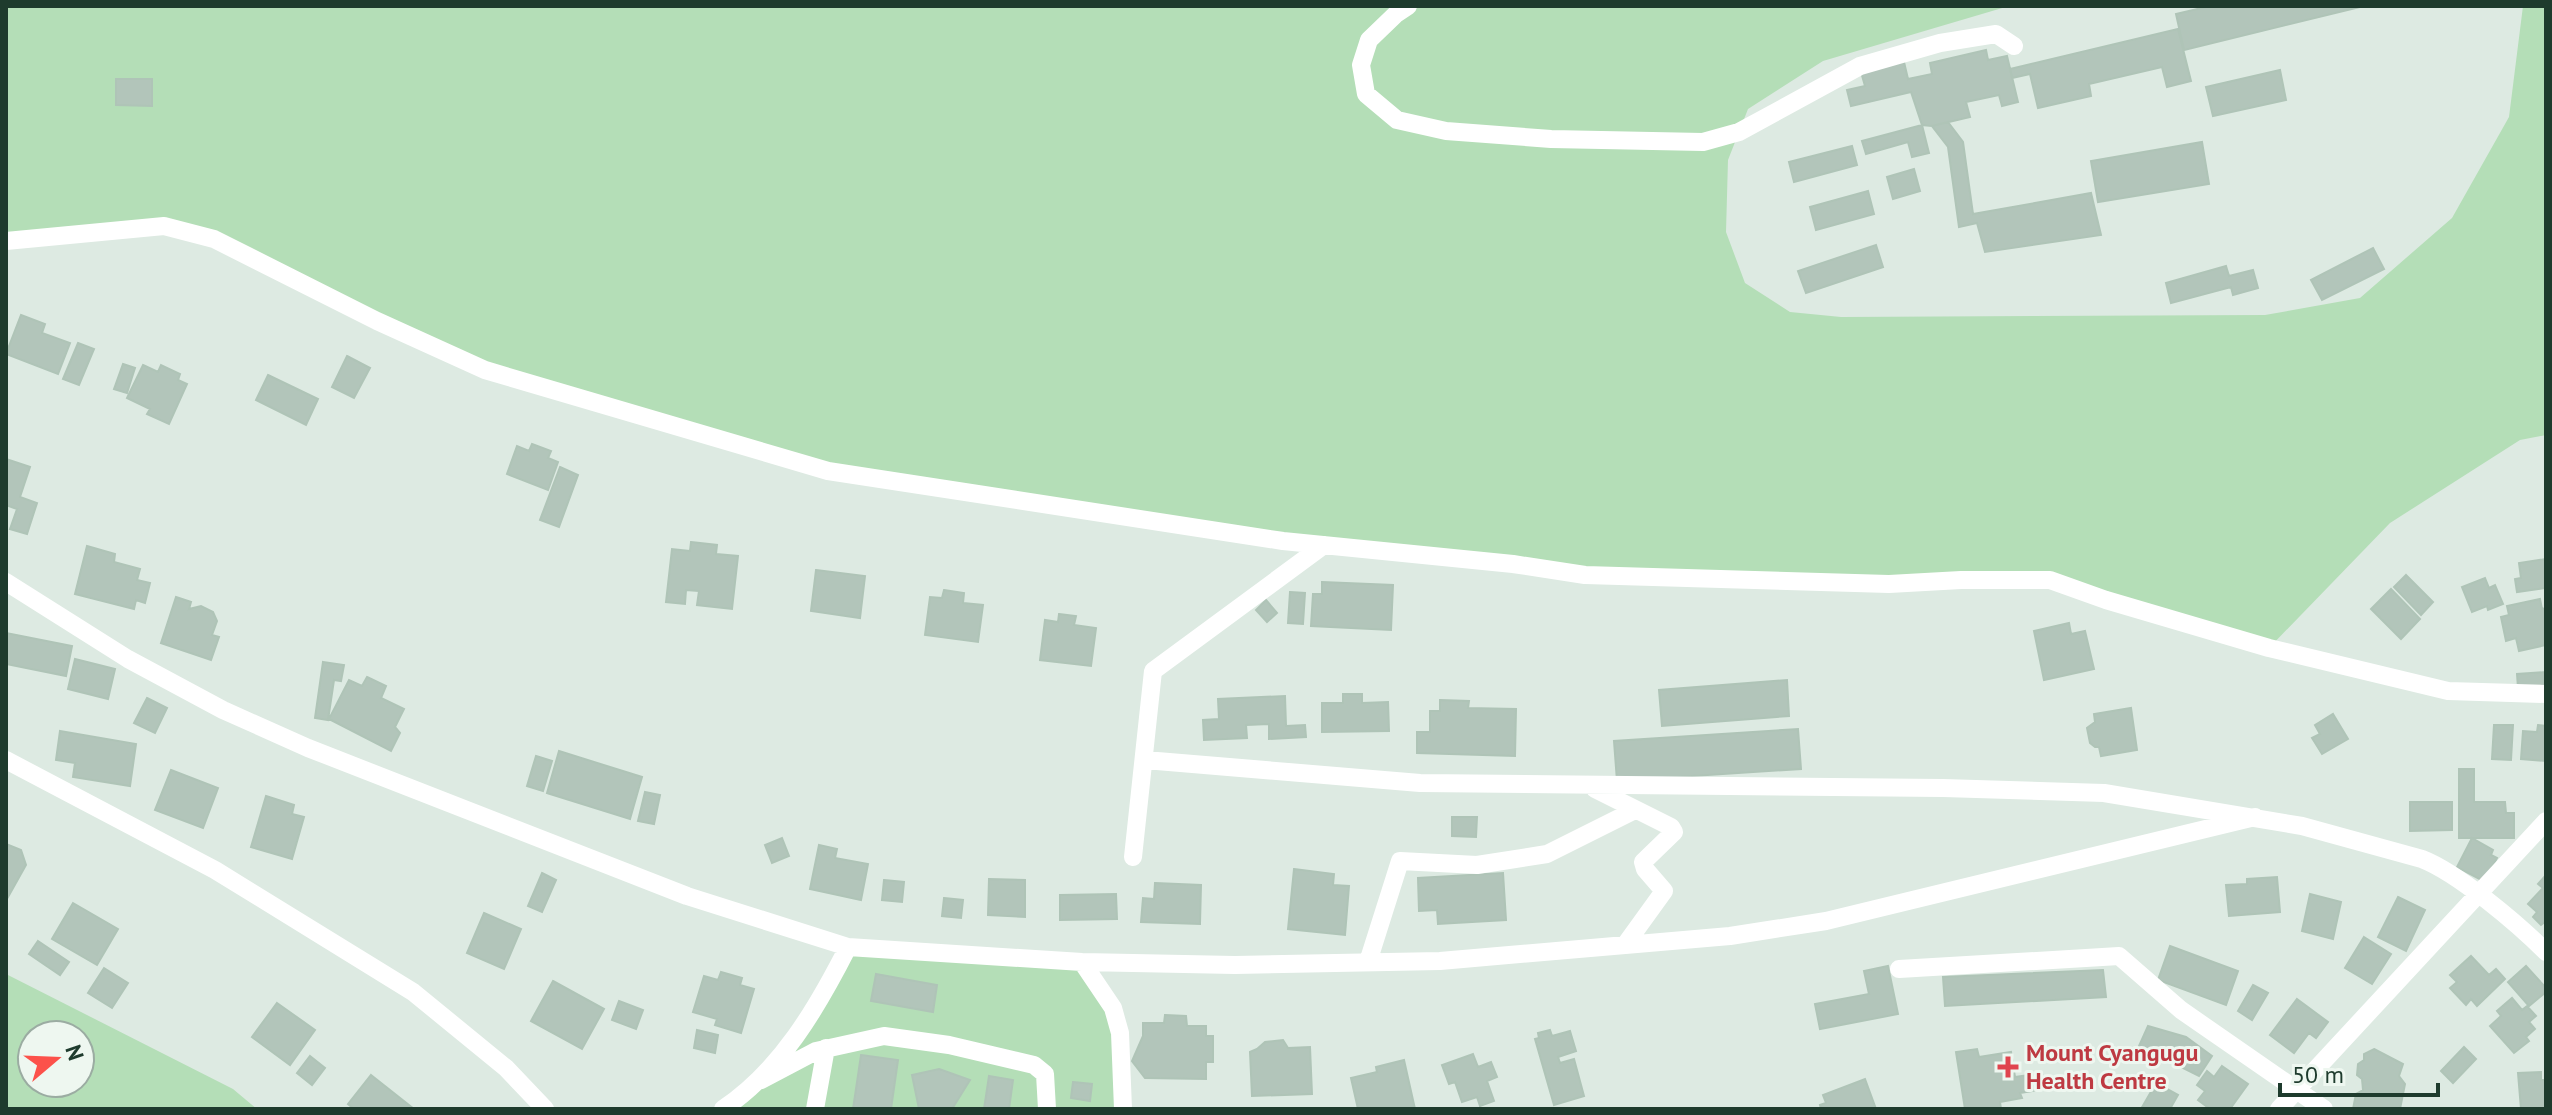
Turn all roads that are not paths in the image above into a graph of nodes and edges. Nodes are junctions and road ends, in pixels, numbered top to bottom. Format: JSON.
{"nodes":[{"id":1,"x":1408,"y":6,"type":"edge"},
{"id":2,"x":2014,"y":46,"type":"dead end"},
{"id":3,"x":6,"y":241,"type":"edge"},
{"id":4,"x":1324,"y":545,"type":"junction"},
{"id":5,"x":6,"y":582,"type":"edge"},
{"id":6,"x":2546,"y":694,"type":"edge"},
{"id":7,"x":6,"y":760,"type":"edge"},
{"id":8,"x":1145,"y":760,"type":"junction"},
{"id":9,"x":1589,"y":786,"type":"junction"},
{"id":10,"x":1635,"y":810,"type":"junction"},
{"id":11,"x":2255,"y":817,"type":"junction"},
{"id":12,"x":2546,"y":821,"type":"edge"},
{"id":13,"x":1133,"y":857,"type":"dead end"},
{"id":14,"x":2479,"y":896,"type":"junction"},
{"id":15,"x":1625,"y":945,"type":"junction"},
{"id":16,"x":848,"y":947,"type":"junction"},
{"id":17,"x":2546,"y":952,"type":"edge"},
{"id":18,"x":1082,"y":962,"type":"junction"},
{"id":19,"x":1368,"y":962,"type":"junction"},
{"id":20,"x":1899,"y":969,"type":"dead end"},
{"id":21,"x":826,"y":1048,"type":"junction"},
{"id":22,"x":761,"y":1080,"type":"junction"},
{"id":23,"x":2297,"y":1089,"type":"junction"},
{"id":24,"x":545,"y":1109,"type":"edge"},
{"id":25,"x":723,"y":1109,"type":"edge"},
{"id":26,"x":815,"y":1109,"type":"edge"},
{"id":27,"x":1047,"y":1109,"type":"edge"},
{"id":28,"x":1123,"y":1109,"type":"edge"},
{"id":29,"x":2279,"y":1109,"type":"edge"},
{"id":30,"x":2324,"y":1109,"type":"edge"}],
"edges":[{"from":1,"to":2,"type":"street"},
{"from":3,"to":4,"type":"street"},
{"from":4,"to":6,"type":"street"},
{"from":4,"to":8,"type":"street"},
{"from":5,"to":16,"type":"street"},
{"from":7,"to":24,"type":"street"},
{"from":8,"to":9,"type":"street"},
{"from":8,"to":13,"type":"street"},
{"from":9,"to":10,"type":"street"},
{"from":9,"to":11,"type":"street"},
{"from":10,"to":15,"type":"street"},
{"from":10,"to":19,"type":"street"},
{"from":11,"to":14,"type":"street"},
{"from":11,"to":15,"type":"street"},
{"from":12,"to":14,"type":"street"},
{"from":14,"to":17,"type":"street"},
{"from":14,"to":23,"type":"street"},
{"from":15,"to":19,"type":"street"},
{"from":16,"to":18,"type":"street"},
{"from":16,"to":22,"type":"street"},
{"from":18,"to":19,"type":"street"},
{"from":18,"to":28,"type":"street"},
{"from":20,"to":23,"type":"street"},
{"from":21,"to":22,"type":"street"},
{"from":21,"to":26,"type":"street"},
{"from":21,"to":27,"type":"street"},
{"from":22,"to":25,"type":"street"},
{"from":23,"to":29,"type":"street"},
{"from":23,"to":30,"type":"street"}]}
